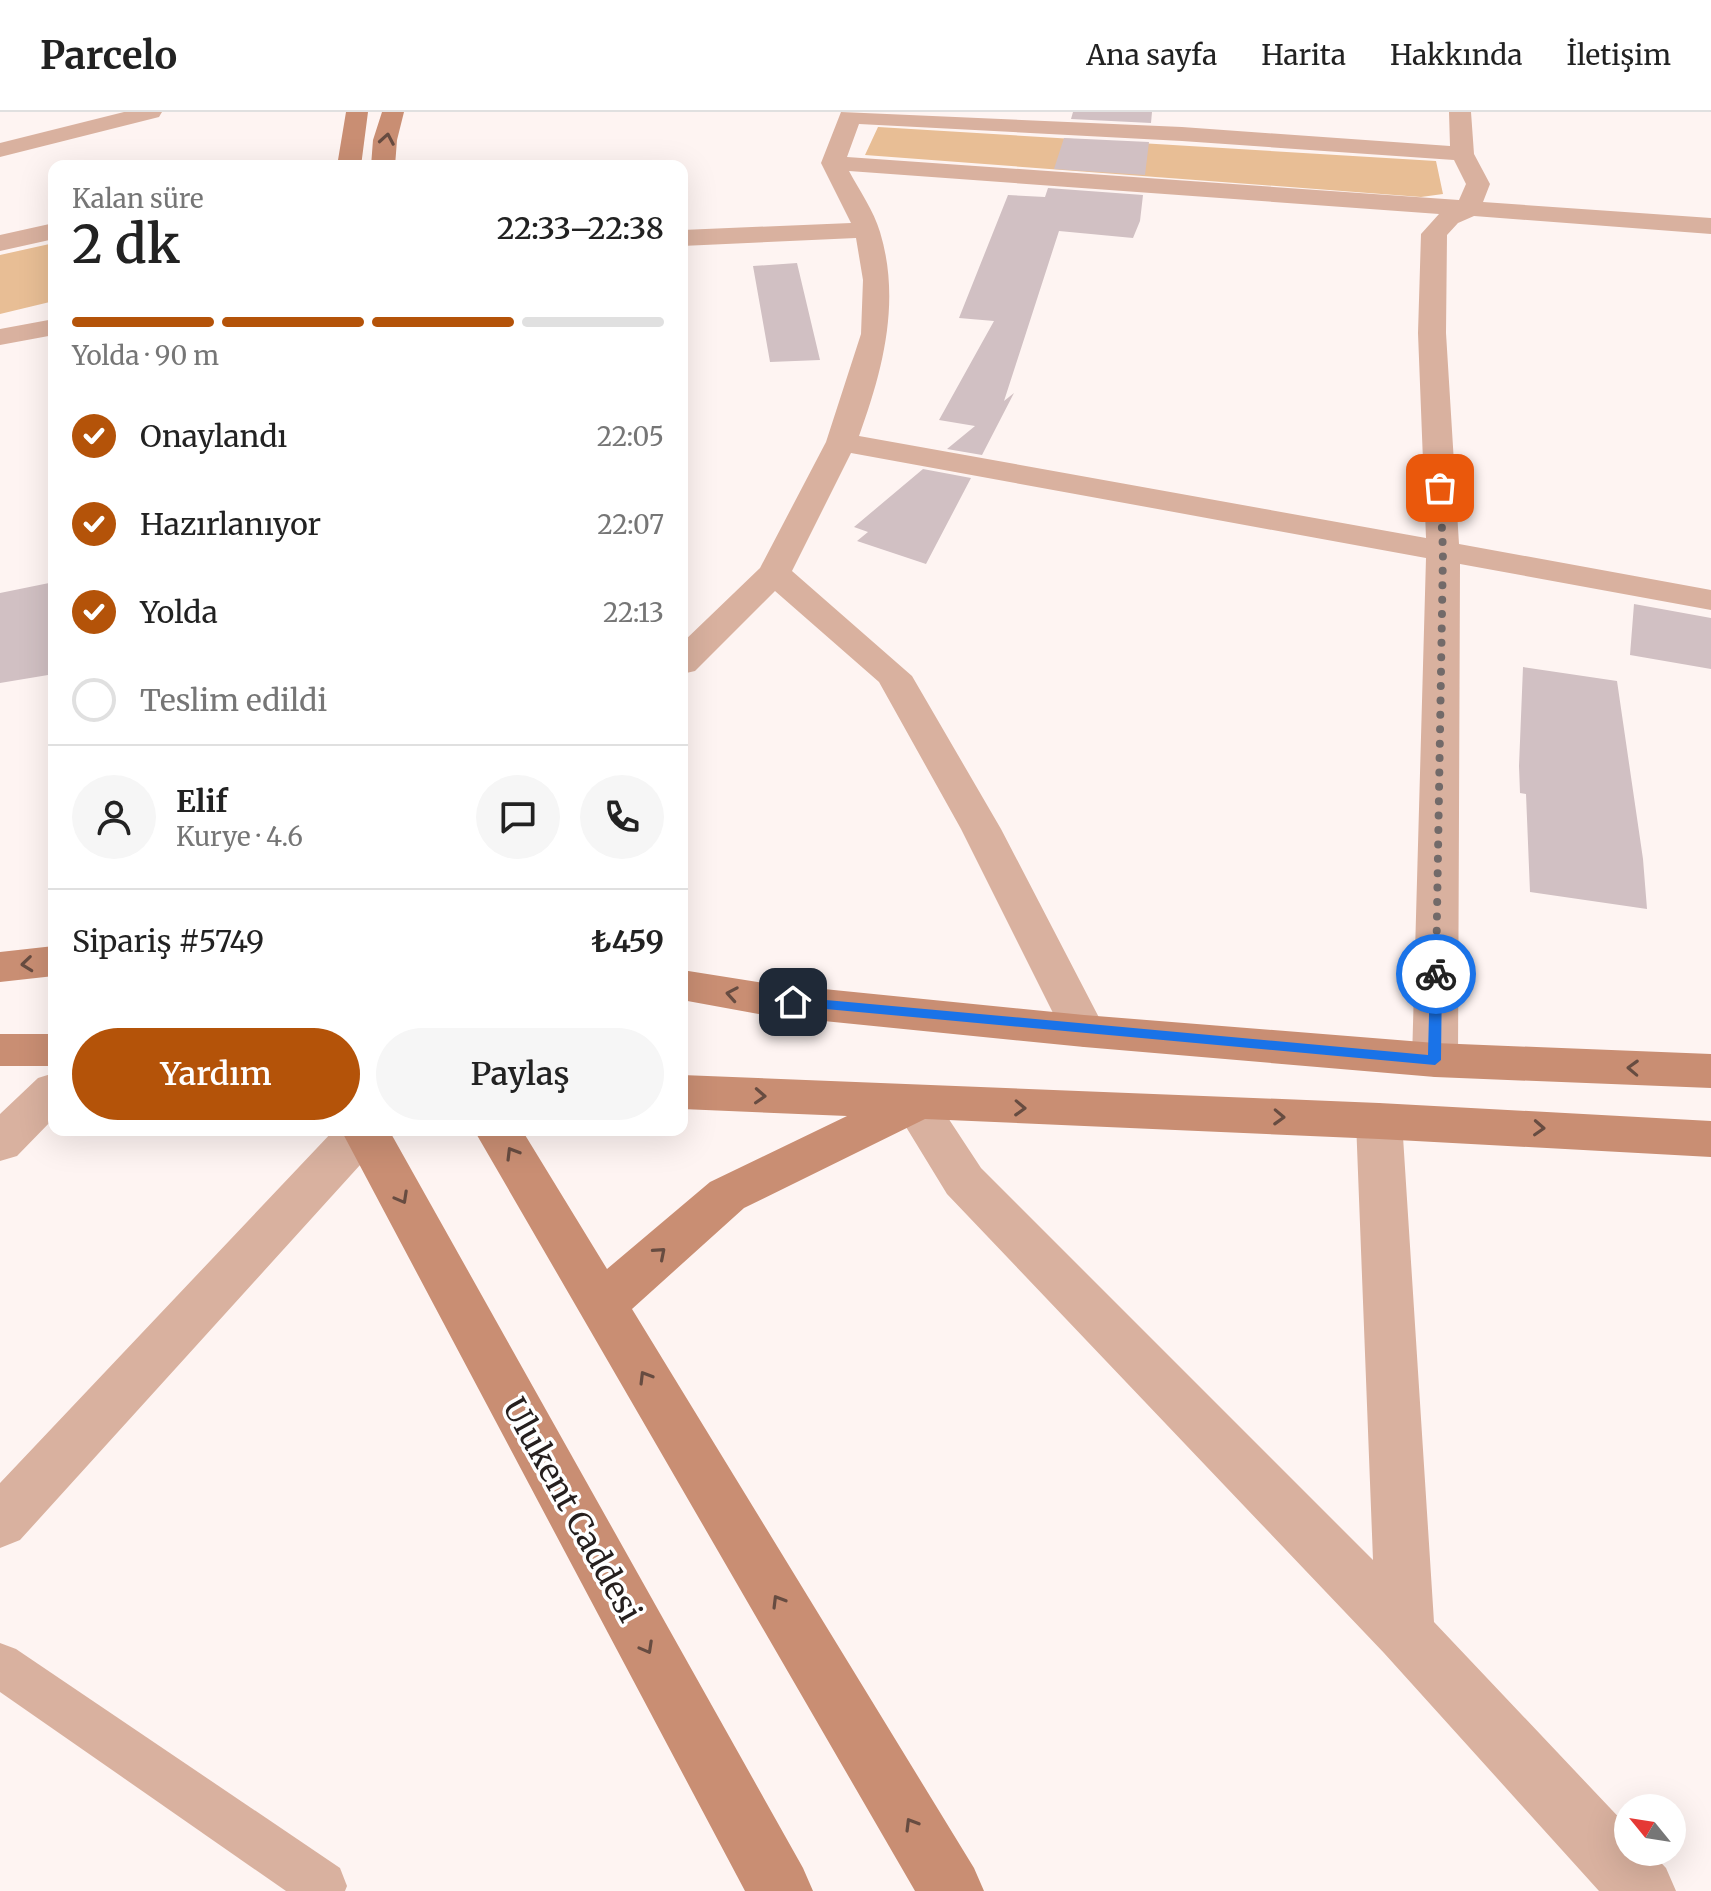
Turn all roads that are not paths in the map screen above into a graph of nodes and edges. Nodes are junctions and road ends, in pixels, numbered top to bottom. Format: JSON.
{"nodes":[{"id":1,"x":151,"y":112,"type":"edge"},
{"id":2,"x":357,"y":112,"type":"edge"},
{"id":3,"x":393,"y":112,"type":"edge"},
{"id":4,"x":1460,"y":112,"type":"edge"},
{"id":5,"x":851,"y":114,"type":"edge"},
{"id":6,"x":1184,"y":123,"type":"edge"},
{"id":7,"x":0,"y":150,"type":"edge"},
{"id":8,"x":1462,"y":154,"type":"junction"},
{"id":9,"x":350,"y":160,"type":"edge"},
{"id":10,"x":383,"y":160,"type":"edge"},
{"id":11,"x":833,"y":163,"type":"junction"},
{"id":12,"x":1468,"y":210,"type":"junction"},
{"id":13,"x":1711,"y":226,"type":"edge"},
{"id":14,"x":867,"y":230,"type":"junction"},
{"id":15,"x":48,"y":232,"type":"edge"},
{"id":16,"x":688,"y":238,"type":"edge"},
{"id":17,"x":0,"y":243,"type":"edge"},
{"id":18,"x":48,"y":328,"type":"edge"},
{"id":19,"x":0,"y":337,"type":"edge"},
{"id":20,"x":841,"y":442,"type":"junction"},
{"id":21,"x":1443,"y":551,"type":"junction"},
{"id":22,"x":774,"y":573,"type":"junction"},
{"id":23,"x":1711,"y":600,"type":"edge"},
{"id":24,"x":688,"y":657,"type":"edge"},
{"id":25,"x":48,"y":962,"type":"edge"},
{"id":26,"x":0,"y":967,"type":"edge"},
{"id":27,"x":688,"y":986,"type":"edge"},
{"id":28,"x":1084,"y":1031,"type":"junction"},
{"id":29,"x":0,"y":1050,"type":"edge"},
{"id":30,"x":48,"y":1050,"type":"edge"},
{"id":31,"x":1435,"y":1060,"type":"junction"},
{"id":32,"x":1711,"y":1071,"type":"edge"},
{"id":33,"x":688,"y":1092,"type":"edge"},
{"id":34,"x":48,"y":1096,"type":"edge"},
{"id":35,"x":915,"y":1104,"type":"junction"},
{"id":36,"x":1379,"y":1121,"type":"junction"},
{"id":37,"x":358,"y":1136,"type":"edge"},
{"id":38,"x":367,"y":1136,"type":"edge"},
{"id":39,"x":502,"y":1136,"type":"edge"},
{"id":40,"x":1711,"y":1139,"type":"edge"},
{"id":41,"x":0,"y":1143,"type":"edge"},
{"id":42,"x":601,"y":1305,"type":"junction"},
{"id":43,"x":0,"y":1522,"type":"edge"},
{"id":44,"x":1405,"y":1633,"type":"junction"},
{"id":45,"x":0,"y":1665,"type":"edge"},
{"id":46,"x":322,"y":1886,"type":"dead end"},
{"id":47,"x":780,"y":1891,"type":"edge"},
{"id":48,"x":951,"y":1891,"type":"edge"},
{"id":49,"x":1643,"y":1891,"type":"edge"}],
"edges":[{"from":1,"to":7,"type":"street"},
{"from":2,"to":9,"type":"street"},
{"from":10,"to":3,"type":"street","one_way":true},
{"from":4,"to":8,"type":"street"},
{"from":5,"to":6,"type":"street"},
{"from":5,"to":11,"type":"street"},
{"from":6,"to":8,"type":"street"},
{"from":8,"to":12,"type":"street"},
{"from":11,"to":12,"type":"street"},
{"from":11,"to":14,"type":"street"},
{"from":12,"to":13,"type":"street"},
{"from":12,"to":21,"type":"street"},
{"from":14,"to":16,"type":"street"},
{"from":14,"to":20,"type":"street"},
{"from":15,"to":17,"type":"street"},
{"from":18,"to":19,"type":"street"},
{"from":20,"to":21,"type":"street"},
{"from":20,"to":22,"type":"street"},
{"from":21,"to":23,"type":"street"},
{"from":21,"to":31,"type":"street"},
{"from":22,"to":24,"type":"street"},
{"from":22,"to":28,"type":"street"},
{"from":25,"to":26,"type":"street","one_way":true},
{"from":28,"to":27,"type":"street","one_way":true},
{"from":28,"to":31,"type":"street"},
{"from":29,"to":30,"type":"street"},
{"from":32,"to":31,"type":"street","one_way":true},
{"from":33,"to":35,"type":"street","one_way":true},
{"from":34,"to":41,"type":"street"},
{"from":35,"to":36,"type":"street","one_way":true},
{"from":42,"to":35,"type":"street","one_way":true},
{"from":35,"to":44,"type":"street"},
{"from":36,"to":40,"type":"street","one_way":true},
{"from":36,"to":44,"type":"street"},
{"from":37,"to":43,"type":"street"},
{"from":38,"to":47,"type":"street","name":"Ulukent Caddesi","one_way":true},
{"from":42,"to":39,"type":"street","one_way":true},
{"from":48,"to":42,"type":"street","one_way":true},
{"from":44,"to":49,"type":"street"},
{"from":45,"to":46,"type":"lane"}]}
